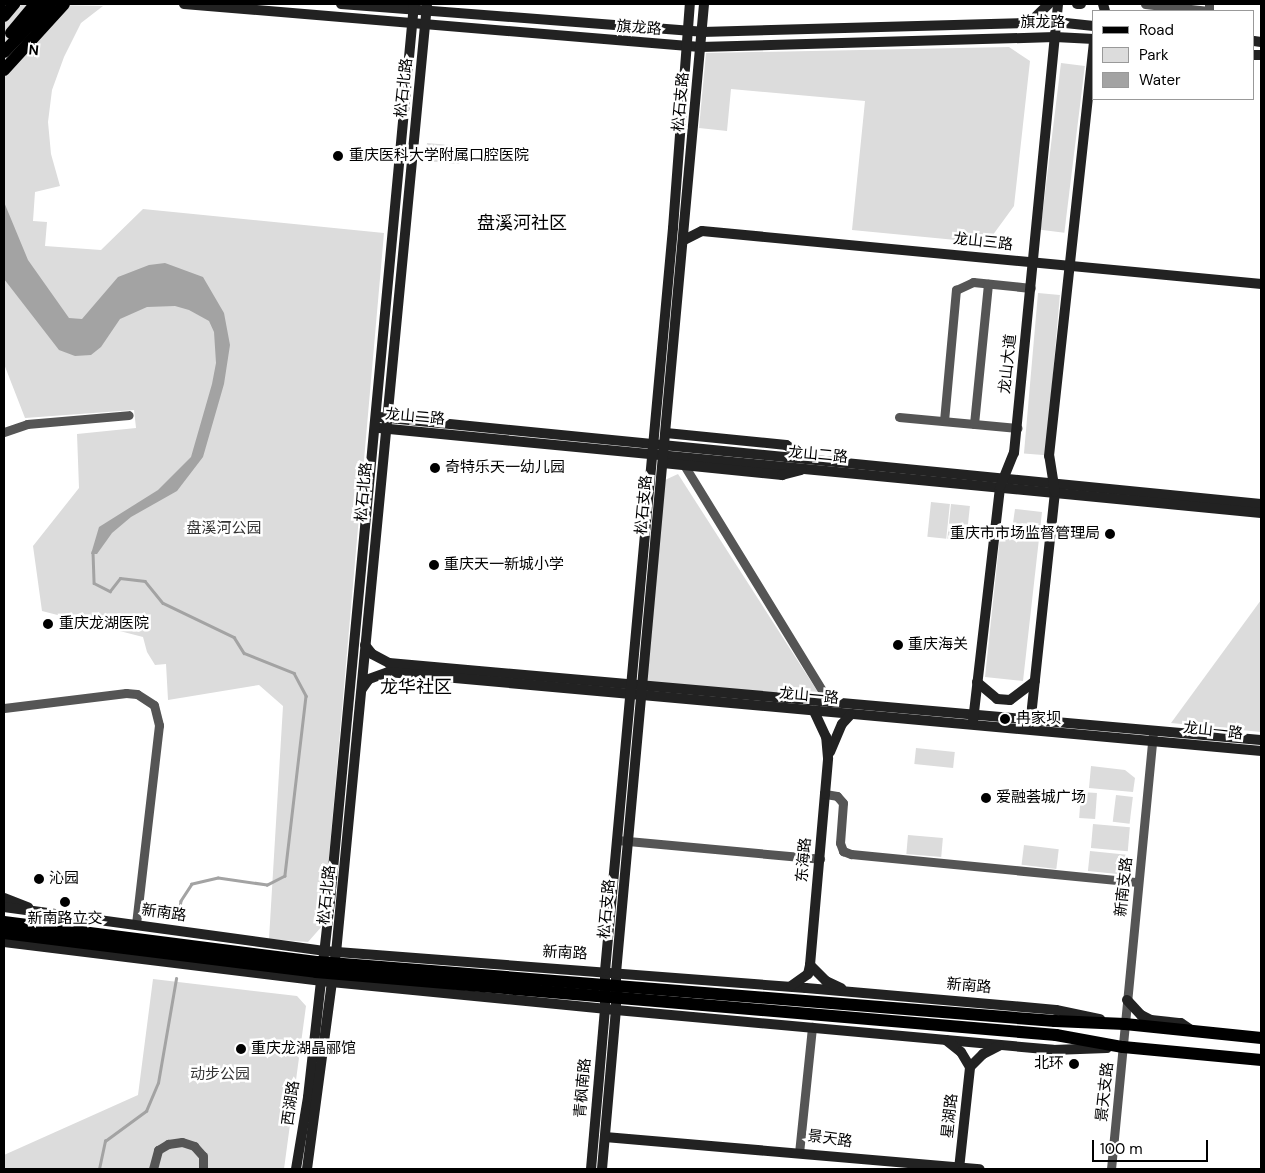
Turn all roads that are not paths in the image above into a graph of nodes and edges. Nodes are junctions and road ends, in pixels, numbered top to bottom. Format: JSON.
{"nodes":[{"id":1,"x":14,"y":4,"type":"edge"},
{"id":2,"x":35,"y":4,"type":"edge"},
{"id":3,"x":50,"y":4,"type":"edge"},
{"id":4,"x":64,"y":4,"type":"edge"},
{"id":5,"x":184,"y":4,"type":"edge"},
{"id":6,"x":341,"y":4,"type":"edge"},
{"id":7,"x":690,"y":4,"type":"edge"},
{"id":8,"x":704,"y":4,"type":"edge"},
{"id":9,"x":1049,"y":4,"type":"edge"},
{"id":10,"x":1058,"y":4,"type":"edge"},
{"id":11,"x":1076,"y":4,"type":"edge"},
{"id":12,"x":1081,"y":4,"type":"edge"},
{"id":13,"x":1145,"y":4,"type":"edge"},
{"id":14,"x":414,"y":7,"type":"edge"},
{"id":15,"x":427,"y":7,"type":"edge"},
{"id":16,"x":1200,"y":10,"type":"edge"},
{"id":17,"x":4,"y":16,"type":"edge"},
{"id":18,"x":1056,"y":22,"type":"junction"},
{"id":19,"x":1029,"y":23,"type":"junction"},
{"id":20,"x":412,"y":25,"type":"junction"},
{"id":21,"x":425,"y":26,"type":"junction"},
{"id":22,"x":1092,"y":26,"type":"edge"},
{"id":23,"x":688,"y":32,"type":"junction"},
{"id":24,"x":702,"y":32,"type":"junction"},
{"id":25,"x":1055,"y":37,"type":"junction"},
{"id":26,"x":4,"y":40,"type":"edge"},
{"id":27,"x":1092,"y":40,"type":"edge"},
{"id":28,"x":687,"y":46,"type":"junction"},
{"id":29,"x":700,"y":47,"type":"junction"},
{"id":30,"x":4,"y":52,"type":"edge"},
{"id":31,"x":1092,"y":60,"type":"edge"},
{"id":32,"x":4,"y":70,"type":"edge"},
{"id":33,"x":686,"y":216,"type":"junction"},
{"id":34,"x":702,"y":231,"type":"junction"},
{"id":35,"x":684,"y":240,"type":"junction"},
{"id":36,"x":1034,"y":262,"type":"junction"},
{"id":37,"x":1071,"y":266,"type":"junction"},
{"id":38,"x":988,"y":284,"type":"junction"},
{"id":39,"x":1261,"y":284,"type":"edge"},
{"id":40,"x":1031,"y":288,"type":"junction"},
{"id":41,"x":129,"y":416,"type":"dead end"},
{"id":42,"x":899,"y":416,"type":"dead end"},
{"id":43,"x":374,"y":417,"type":"junction"},
{"id":44,"x":944,"y":421,"type":"junction"},
{"id":45,"x":386,"y":424,"type":"junction"},
{"id":46,"x":974,"y":424,"type":"junction"},
{"id":47,"x":373,"y":428,"type":"junction"},
{"id":48,"x":1017,"y":428,"type":"junction"},
{"id":49,"x":4,"y":432,"type":"edge"},
{"id":50,"x":666,"y":433,"type":"junction"},
{"id":51,"x":659,"y":453,"type":"junction"},
{"id":52,"x":808,"y":464,"type":"junction"},
{"id":53,"x":684,"y":466,"type":"junction"},
{"id":54,"x":1002,"y":483,"type":"junction"},
{"id":55,"x":1054,"y":488,"type":"junction"},
{"id":56,"x":1261,"y":504,"type":"edge"},
{"id":57,"x":1261,"y":513,"type":"edge"},
{"id":58,"x":365,"y":645,"type":"junction"},
{"id":59,"x":1035,"y":681,"type":"junction"},
{"id":60,"x":977,"y":682,"type":"junction"},
{"id":61,"x":361,"y":689,"type":"junction"},
{"id":62,"x":631,"y":690,"type":"junction"},
{"id":63,"x":643,"y":691,"type":"junction"},
{"id":64,"x":829,"y":702,"type":"junction"},
{"id":65,"x":4,"y":708,"type":"edge"},
{"id":66,"x":814,"y":711,"type":"junction"},
{"id":67,"x":851,"y":714,"type":"junction"},
{"id":68,"x":973,"y":720,"type":"junction"},
{"id":69,"x":1030,"y":725,"type":"junction"},
{"id":70,"x":1153,"y":735,"type":"junction"},
{"id":71,"x":830,"y":737,"type":"junction"},
{"id":72,"x":1261,"y":740,"type":"edge"},
{"id":73,"x":1261,"y":751,"type":"edge"},
{"id":74,"x":825,"y":794,"type":"junction"},
{"id":75,"x":617,"y":840,"type":"junction"},
{"id":76,"x":629,"y":842,"type":"junction"},
{"id":77,"x":820,"y":859,"type":"junction"},
{"id":78,"x":1138,"y":882,"type":"junction"},
{"id":79,"x":4,"y":898,"type":"edge"},
{"id":80,"x":4,"y":907,"type":"edge"},
{"id":81,"x":40,"y":912,"type":"junction"},
{"id":82,"x":4,"y":922,"type":"edge"},
{"id":83,"x":136,"y":926,"type":"junction"},
{"id":84,"x":4,"y":933,"type":"edge"},
{"id":85,"x":4,"y":942,"type":"edge"},
{"id":86,"x":324,"y":952,"type":"junction"},
{"id":87,"x":336,"y":953,"type":"junction"},
{"id":88,"x":810,"y":965,"type":"junction"},
{"id":89,"x":605,"y":971,"type":"junction"},
{"id":90,"x":616,"y":972,"type":"junction"},
{"id":91,"x":321,"y":981,"type":"junction"},
{"id":92,"x":332,"y":982,"type":"junction"},
{"id":93,"x":791,"y":986,"type":"junction"},
{"id":94,"x":848,"y":991,"type":"junction"},
{"id":95,"x":1127,"y":1000,"type":"junction"},
{"id":96,"x":605,"y":1009,"type":"junction"},
{"id":97,"x":616,"y":1010,"type":"junction"},
{"id":98,"x":1125,"y":1024,"type":"junction"},
{"id":99,"x":812,"y":1027,"type":"junction"},
{"id":100,"x":1191,"y":1030,"type":"junction"},
{"id":101,"x":1261,"y":1038,"type":"edge"},
{"id":102,"x":946,"y":1040,"type":"junction"},
{"id":103,"x":1000,"y":1045,"type":"junction"},
{"id":104,"x":1123,"y":1047,"type":"junction"},
{"id":105,"x":1261,"y":1060,"type":"edge"},
{"id":106,"x":970,"y":1067,"type":"junction"},
{"id":107,"x":605,"y":1137,"type":"junction"},
{"id":108,"x":800,"y":1153,"type":"junction"},
{"id":109,"x":960,"y":1168,"type":"edge"},
{"id":110,"x":153,"y":1169,"type":"edge"},
{"id":111,"x":203,"y":1169,"type":"edge"},
{"id":112,"x":296,"y":1169,"type":"edge"},
{"id":113,"x":306,"y":1169,"type":"edge"},
{"id":114,"x":592,"y":1169,"type":"edge"},
{"id":115,"x":602,"y":1169,"type":"edge"},
{"id":116,"x":980,"y":1169,"type":"edge"},
{"id":117,"x":1111,"y":1169,"type":"edge"}],
"edges":[{"from":1,"to":17,"type":"main road"},
{"from":2,"to":26,"type":"main road"},
{"from":3,"to":30,"type":"main road"},
{"from":4,"to":32,"type":"main road"},
{"from":5,"to":20,"type":"main road","name":"旗龙路"},
{"from":6,"to":14,"type":"main road"},
{"from":7,"to":23,"type":"main road","name":"松石支路"},
{"from":8,"to":24,"type":"main road","name":"松石支路"},
{"from":9,"to":19,"type":"main road"},
{"from":10,"to":18,"type":"main road","name":"龙山大道"},
{"from":11,"to":12,"type":"main road"},
{"from":13,"to":16,"type":"street"},
{"from":14,"to":15,"type":"main road"},
{"from":14,"to":20,"type":"main road","name":"松石北路"},
{"from":15,"to":21,"type":"main road","name":"松石北路"},
{"from":15,"to":23,"type":"main road"},
{"from":18,"to":19,"type":"main road"},
{"from":18,"to":22,"type":"main road"},
{"from":18,"to":25,"type":"main road","name":"龙山大道"},
{"from":19,"to":24,"type":"main road"},
{"from":20,"to":21,"type":"main road","name":"旗龙路"},
{"from":20,"to":43,"type":"main road","name":"松石北路"},
{"from":21,"to":28,"type":"main road","name":"旗龙路"},
{"from":21,"to":45,"type":"main road","name":"松石北路"},
{"from":23,"to":24,"type":"main road"},
{"from":23,"to":28,"type":"main road","name":"松石支路"},
{"from":24,"to":29,"type":"main road","name":"松石支路"},
{"from":25,"to":27,"type":"main road","name":"旗龙路"},
{"from":25,"to":29,"type":"main road","name":"旗龙路"},
{"from":25,"to":36,"type":"main road","name":"龙山大道"},
{"from":28,"to":29,"type":"main road","name":"旗龙路"},
{"from":28,"to":51,"type":"main road","name":"松石支路"},
{"from":29,"to":33,"type":"main road","name":"松石支路"},
{"from":31,"to":37,"type":"main road"},
{"from":33,"to":34,"type":"main road"},
{"from":33,"to":35,"type":"main road","name":"松石支路"},
{"from":34,"to":35,"type":"main road"},
{"from":34,"to":36,"type":"main road","name":"龙山三路"},
{"from":35,"to":50,"type":"main road","name":"松石支路"},
{"from":36,"to":37,"type":"main road","name":"龙山三路"},
{"from":36,"to":40,"type":"main road","name":"龙山大道"},
{"from":37,"to":39,"type":"main road","name":"龙山三路"},
{"from":37,"to":55,"type":"main road"},
{"from":38,"to":40,"type":"street"},
{"from":38,"to":44,"type":"street"},
{"from":38,"to":46,"type":"street"},
{"from":40,"to":48,"type":"main road","name":"龙山大道"},
{"from":41,"to":49,"type":"street"},
{"from":42,"to":44,"type":"street"},
{"from":43,"to":45,"type":"main road","name":"龙山二路"},
{"from":43,"to":47,"type":"main road","name":"松石北路"},
{"from":44,"to":46,"type":"street"},
{"from":45,"to":47,"type":"main road","name":"龙山二路"},
{"from":45,"to":51,"type":"main road","name":"龙山二路"},
{"from":45,"to":58,"type":"main road","name":"松石北路"},
{"from":46,"to":48,"type":"street"},
{"from":47,"to":86,"type":"main road","name":"松石北路"},
{"from":48,"to":54,"type":"main road","name":"龙山大道"},
{"from":50,"to":51,"type":"main road","name":"松石支路"},
{"from":50,"to":52,"type":"main road"},
{"from":51,"to":52,"type":"main road","name":"龙山二路"},
{"from":51,"to":53,"type":"main road"},
{"from":51,"to":62,"type":"main road","name":"松石支路"},
{"from":51,"to":63,"type":"main road","name":"松石支路"},
{"from":52,"to":53,"type":"main road"},
{"from":52,"to":54,"type":"main road","name":"龙山二路"},
{"from":53,"to":64,"type":"street"},
{"from":54,"to":55,"type":"main road","name":"龙山二路"},
{"from":54,"to":60,"type":"main road","name":"龙山大道"},
{"from":55,"to":56,"type":"main road","name":"龙山二路"},
{"from":55,"to":57,"type":"main road","name":"龙山二路"},
{"from":55,"to":59,"type":"main road"},
{"from":58,"to":61,"type":"main road","name":"松石北路"},
{"from":58,"to":62,"type":"main road","name":"龙山一路"},
{"from":59,"to":60,"type":"main road"},
{"from":59,"to":69,"type":"main road"},
{"from":60,"to":68,"type":"main road","name":"龙山大道"},
{"from":61,"to":62,"type":"main road","name":"龙山一路"},
{"from":61,"to":87,"type":"main road","name":"松石北路"},
{"from":62,"to":63,"type":"main road","name":"龙山一路"},
{"from":62,"to":75,"type":"main road","name":"松石支路"},
{"from":63,"to":64,"type":"main road","name":"龙山一路"},
{"from":63,"to":66,"type":"main road","name":"龙山一路"},
{"from":63,"to":76,"type":"main road","name":"松石支路"},
{"from":64,"to":68,"type":"main road","name":"龙山一路"},
{"from":65,"to":83,"type":"street"},
{"from":66,"to":67,"type":"main road","name":"龙山一路"},
{"from":66,"to":71,"type":"main road"},
{"from":67,"to":68,"type":"main road","name":"龙山一路"},
{"from":67,"to":71,"type":"main road","name":"东海路"},
{"from":68,"to":69,"type":"main road","name":"龙山一路"},
{"from":69,"to":70,"type":"main road","name":"龙山一路"},
{"from":70,"to":72,"type":"main road","name":"龙山一路"},
{"from":70,"to":73,"type":"main road","name":"龙山一路"},
{"from":70,"to":78,"type":"street","name":"新南支路"},
{"from":71,"to":74,"type":"main road","name":"东海路"},
{"from":74,"to":77,"type":"main road","name":"东海路"},
{"from":74,"to":78,"type":"street"},
{"from":75,"to":76,"type":"street"},
{"from":75,"to":89,"type":"main road","name":"松石支路"},
{"from":76,"to":77,"type":"street"},
{"from":76,"to":90,"type":"main road","name":"松石支路"},
{"from":77,"to":88,"type":"main road","name":"东海路"},
{"from":78,"to":95,"type":"street","name":"新南支路"},
{"from":79,"to":81,"type":"main road"},
{"from":80,"to":81,"type":"main road","name":"新南路"},
{"from":81,"to":83,"type":"main road","name":"新南路"},
{"from":82,"to":98,"type":"main road","name":"新南路"},
{"from":83,"to":86,"type":"main road","name":"新南路"},
{"from":84,"to":104,"type":"main road"},
{"from":85,"to":91,"type":"main road"},
{"from":86,"to":87,"type":"main road","name":"新南路"},
{"from":86,"to":91,"type":"main road","name":"松石北路"},
{"from":87,"to":89,"type":"main road","name":"新南路"},
{"from":87,"to":92,"type":"main road","name":"松石北路"},
{"from":88,"to":93,"type":"main road"},
{"from":88,"to":94,"type":"main road"},
{"from":89,"to":90,"type":"main road","name":"新南路"},
{"from":89,"to":96,"type":"main road","name":"松石支路"},
{"from":90,"to":93,"type":"main road","name":"新南路"},
{"from":90,"to":97,"type":"main road","name":"松石支路"},
{"from":91,"to":92,"type":"main road"},
{"from":91,"to":112,"type":"main road","name":"西湖路"},
{"from":92,"to":96,"type":"main road"},
{"from":92,"to":113,"type":"main road","name":"西湖路"},
{"from":93,"to":94,"type":"main road","name":"新南路"},
{"from":94,"to":98,"type":"main road","name":"新南路"},
{"from":95,"to":98,"type":"street","name":"新南支路"},
{"from":95,"to":100,"type":"main road"},
{"from":96,"to":97,"type":"main road"},
{"from":96,"to":114,"type":"main road","name":"青枫南路"},
{"from":97,"to":99,"type":"main road"},
{"from":97,"to":107,"type":"main road","name":"青枫南路"},
{"from":98,"to":100,"type":"main road","name":"新南路"},
{"from":98,"to":104,"type":"street","name":"新南支路"},
{"from":99,"to":102,"type":"main road"},
{"from":99,"to":108,"type":"street","name":"景天路"},
{"from":100,"to":101,"type":"main road","name":"新南路"},
{"from":102,"to":103,"type":"main road"},
{"from":102,"to":106,"type":"main road"},
{"from":103,"to":104,"type":"main road"},
{"from":103,"to":106,"type":"main road"},
{"from":104,"to":105,"type":"main road"},
{"from":104,"to":117,"type":"street","name":"景天支路"},
{"from":106,"to":109,"type":"main road","name":"星湖路"},
{"from":107,"to":108,"type":"main road"},
{"from":107,"to":115,"type":"main road","name":"青枫南路"},
{"from":108,"to":109,"type":"main road","name":"景天路"},
{"from":109,"to":116,"type":"main road","name":"景天路"},
{"from":110,"to":111,"type":"street"}]}
